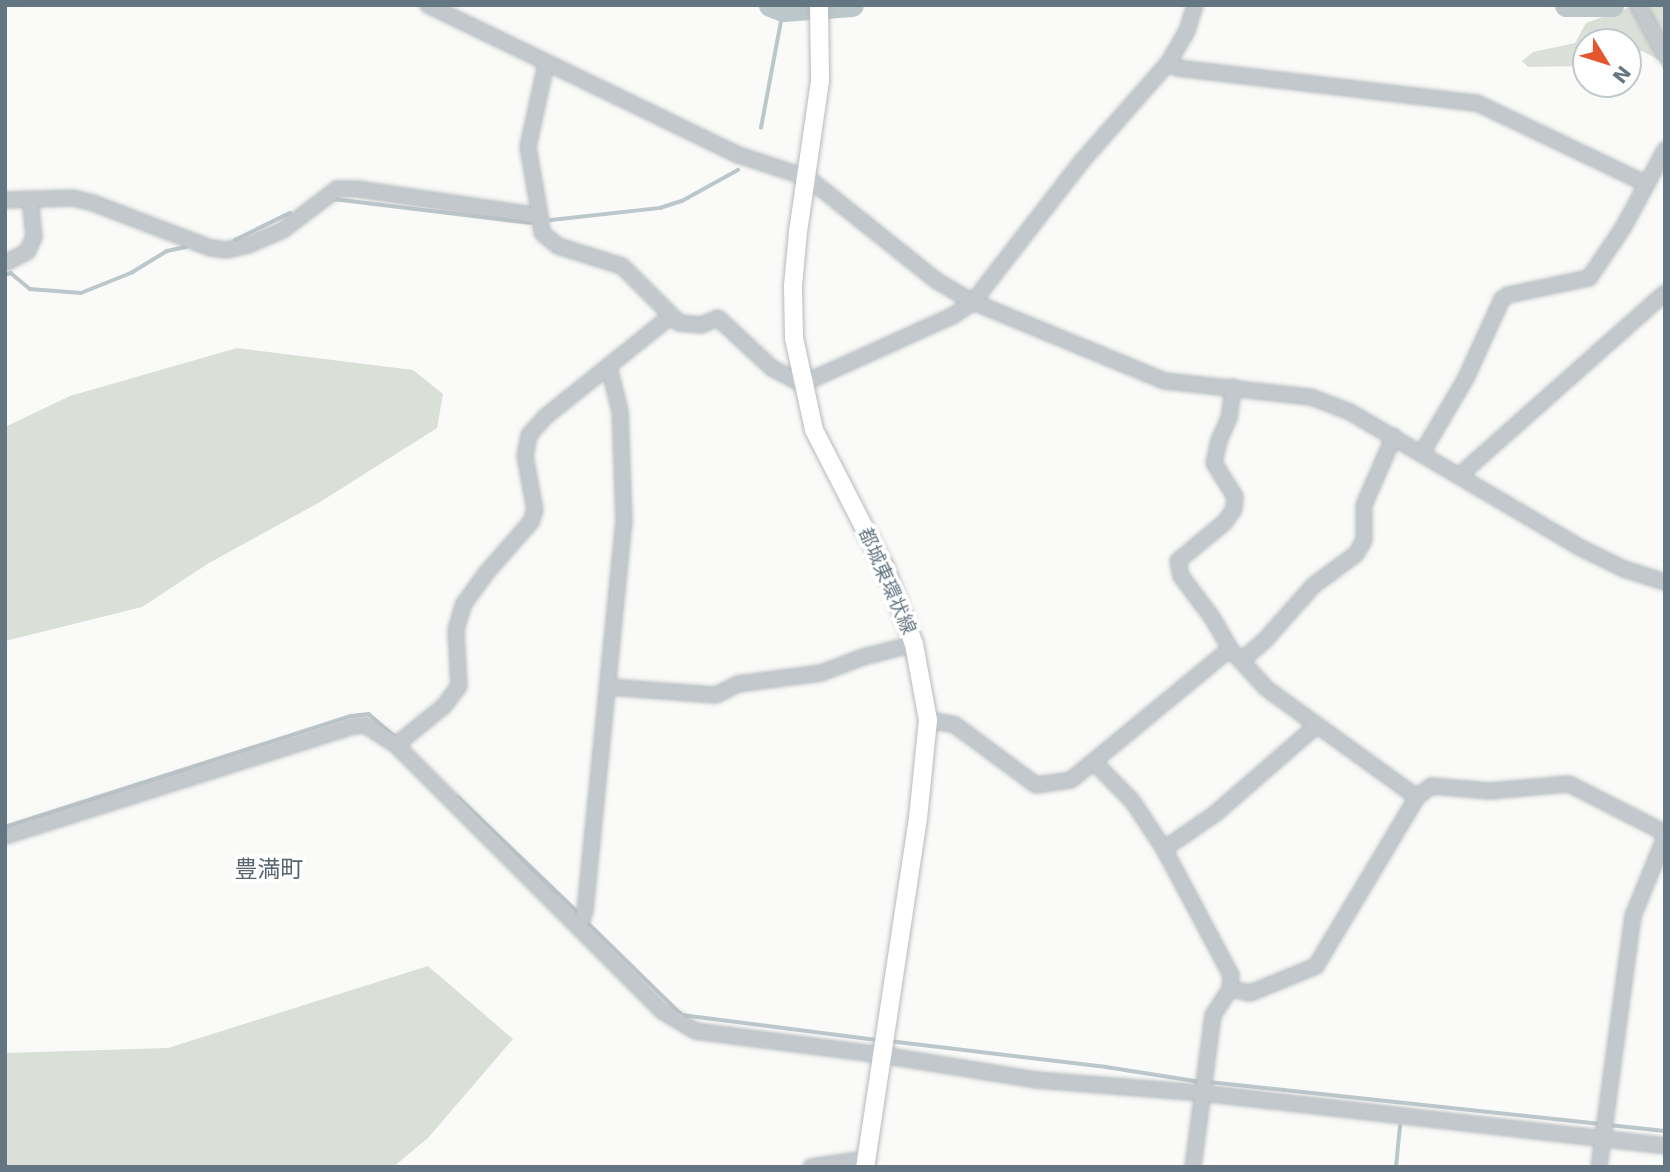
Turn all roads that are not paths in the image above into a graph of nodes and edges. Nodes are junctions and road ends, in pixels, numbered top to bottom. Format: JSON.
{"nodes":[{"id":1,"x":428,"y":5,"type":"edge"},
{"id":2,"x":1195,"y":5,"type":"edge"},
{"id":3,"x":1638,"y":6,"type":"edge"},
{"id":4,"x":819,"y":14,"type":"edge"},
{"id":5,"x":1665,"y":55,"type":"edge"},
{"id":6,"x":1168,"y":62,"type":"junction"},
{"id":7,"x":546,"y":64,"type":"junction"},
{"id":8,"x":1665,"y":150,"type":"edge"},
{"id":9,"x":808,"y":178,"type":"junction"},
{"id":10,"x":1647,"y":184,"type":"junction"},
{"id":11,"x":5,"y":200,"type":"edge"},
{"id":12,"x":30,"y":200,"type":"junction"},
{"id":13,"x":540,"y":216,"type":"junction"},
{"id":14,"x":5,"y":262,"type":"edge"},
{"id":15,"x":1665,"y":293,"type":"edge"},
{"id":16,"x":973,"y":302,"type":"junction"},
{"id":17,"x":670,"y":317,"type":"junction"},
{"id":18,"x":608,"y":367,"type":"junction"},
{"id":19,"x":802,"y":384,"type":"junction"},
{"id":20,"x":1233,"y":387,"type":"junction"},
{"id":21,"x":1394,"y":436,"type":"junction"},
{"id":22,"x":1422,"y":453,"type":"junction"},
{"id":23,"x":1460,"y":475,"type":"junction"},
{"id":24,"x":1665,"y":582,"type":"edge"},
{"id":25,"x":914,"y":644,"type":"junction"},
{"id":26,"x":1230,"y":649,"type":"junction"},
{"id":27,"x":1241,"y":661,"type":"junction"},
{"id":28,"x":609,"y":687,"type":"junction"},
{"id":29,"x":928,"y":720,"type":"junction"},
{"id":30,"x":1316,"y":726,"type":"junction"},
{"id":31,"x":396,"y":745,"type":"junction"},
{"id":32,"x":1095,"y":763,"type":"junction"},
{"id":33,"x":1417,"y":797,"type":"junction"},
{"id":34,"x":1665,"y":835,"type":"edge"},
{"id":35,"x":5,"y":836,"type":"edge"},
{"id":36,"x":1164,"y":849,"type":"junction"},
{"id":37,"x":579,"y":926,"type":"junction"},
{"id":38,"x":1230,"y":989,"type":"junction"},
{"id":39,"x":882,"y":1055,"type":"junction"},
{"id":40,"x":1202,"y":1093,"type":"junction"},
{"id":41,"x":1602,"y":1139,"type":"junction"},
{"id":42,"x":1665,"y":1146,"type":"edge"},
{"id":43,"x":866,"y":1163,"type":"edge"},
{"id":44,"x":811,"y":1167,"type":"edge"},
{"id":45,"x":1193,"y":1167,"type":"edge"},
{"id":46,"x":1599,"y":1167,"type":"edge"}],
"edges":[{"from":1,"to":7,"type":"street"},
{"from":2,"to":6,"type":"street"},
{"from":3,"to":5,"type":"street"},
{"from":4,"to":9,"type":"main road","name":"都城東環状線"},
{"from":6,"to":10,"type":"street"},
{"from":6,"to":16,"type":"street"},
{"from":7,"to":9,"type":"street"},
{"from":7,"to":13,"type":"street"},
{"from":8,"to":10,"type":"street"},
{"from":9,"to":16,"type":"street"},
{"from":9,"to":19,"type":"main road","name":"都城東環状線"},
{"from":10,"to":22,"type":"street"},
{"from":11,"to":12,"type":"street"},
{"from":12,"to":13,"type":"street"},
{"from":12,"to":14,"type":"street"},
{"from":13,"to":17,"type":"street"},
{"from":15,"to":23,"type":"street"},
{"from":16,"to":19,"type":"street"},
{"from":16,"to":20,"type":"street"},
{"from":17,"to":18,"type":"street"},
{"from":17,"to":19,"type":"street"},
{"from":18,"to":28,"type":"street"},
{"from":18,"to":31,"type":"street"},
{"from":19,"to":25,"type":"main road","name":"都城東環状線"},
{"from":20,"to":21,"type":"street"},
{"from":20,"to":26,"type":"street"},
{"from":21,"to":22,"type":"street"},
{"from":21,"to":27,"type":"street"},
{"from":22,"to":23,"type":"street"},
{"from":23,"to":24,"type":"street"},
{"from":25,"to":28,"type":"street"},
{"from":25,"to":29,"type":"main road","name":"都城東環状線"},
{"from":26,"to":27,"type":"street"},
{"from":26,"to":32,"type":"street"},
{"from":27,"to":30,"type":"street"},
{"from":28,"to":37,"type":"street"},
{"from":29,"to":32,"type":"street"},
{"from":29,"to":39,"type":"main road","name":"都城東環状線"},
{"from":30,"to":33,"type":"street"},
{"from":30,"to":36,"type":"street"},
{"from":31,"to":35,"type":"street"},
{"from":31,"to":37,"type":"street"},
{"from":32,"to":36,"type":"street"},
{"from":33,"to":34,"type":"street"},
{"from":33,"to":38,"type":"street"},
{"from":34,"to":41,"type":"street"},
{"from":36,"to":38,"type":"street"},
{"from":37,"to":39,"type":"street"},
{"from":38,"to":40,"type":"street"},
{"from":39,"to":40,"type":"street"},
{"from":39,"to":43,"type":"main road","name":"都城東環状線"},
{"from":40,"to":41,"type":"street"},
{"from":40,"to":45,"type":"street"},
{"from":41,"to":42,"type":"street"},
{"from":41,"to":46,"type":"street"},
{"from":43,"to":44,"type":"street"}]}
